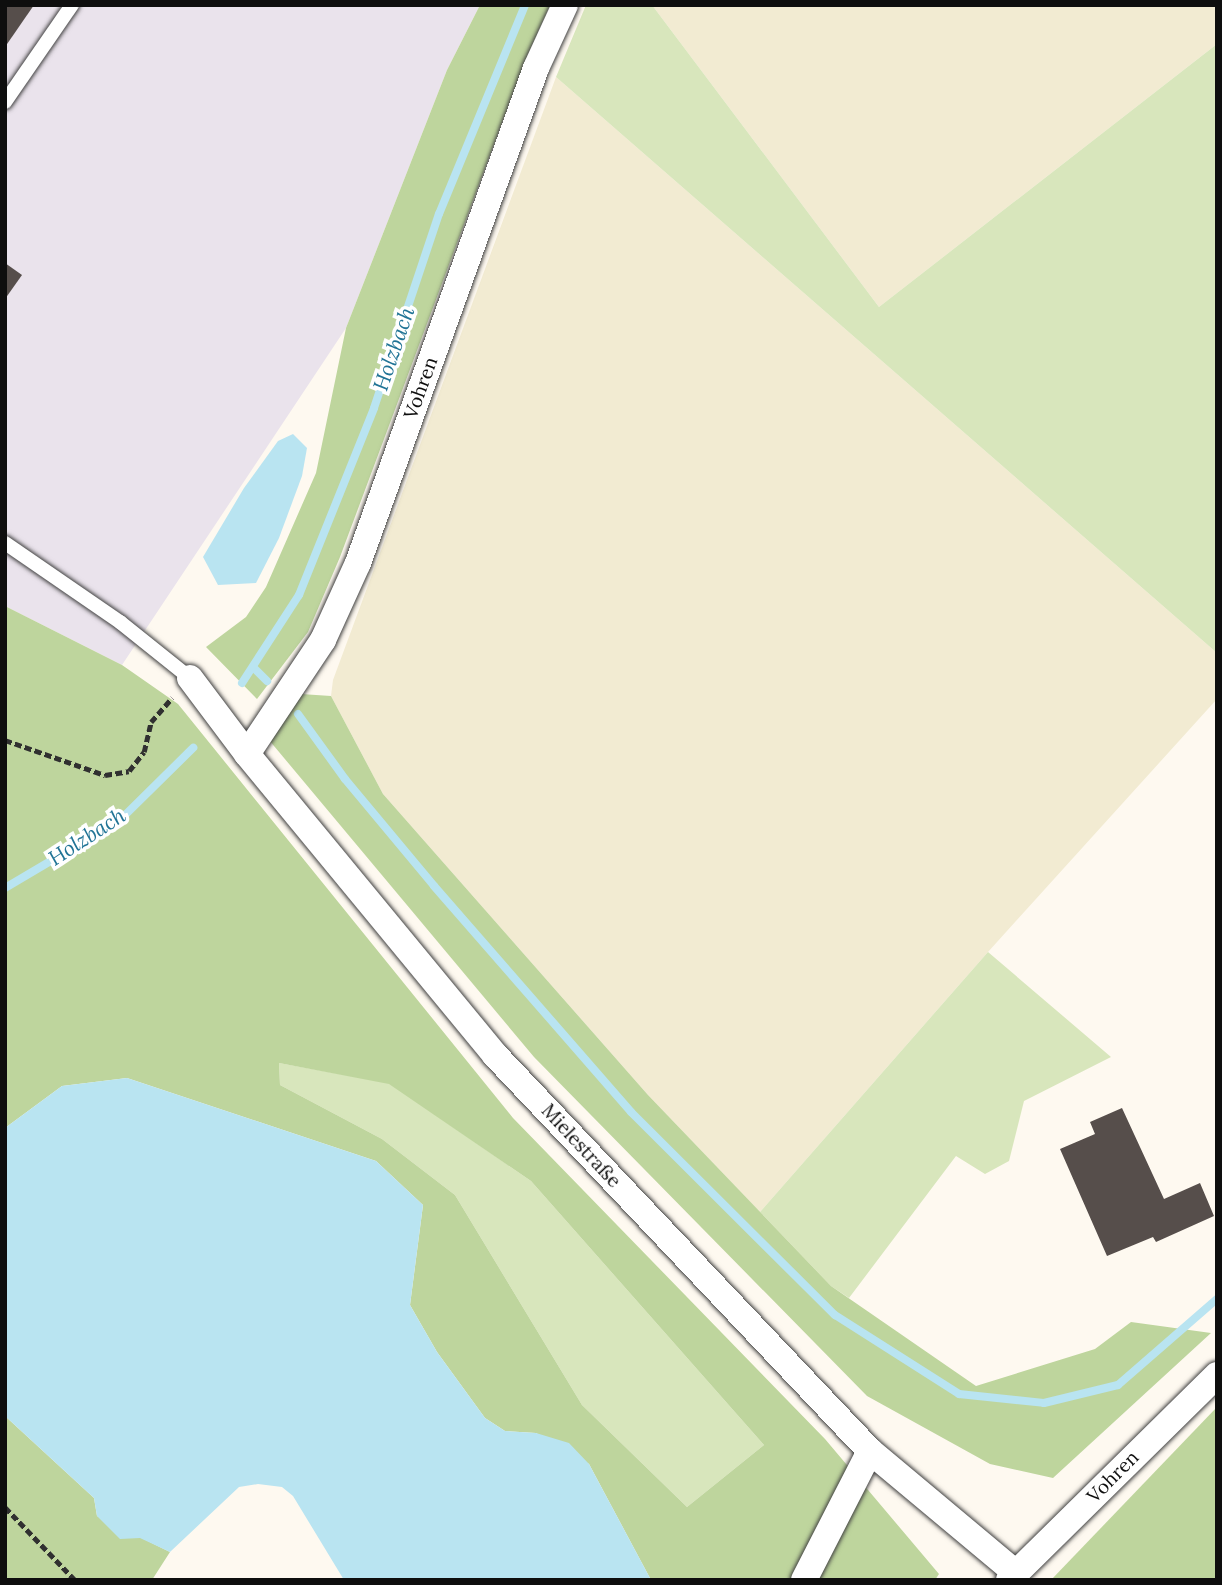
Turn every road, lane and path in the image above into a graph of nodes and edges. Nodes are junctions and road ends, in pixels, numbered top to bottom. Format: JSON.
{"nodes":[{"id":1,"x":72,"y":5,"type":"edge"},
{"id":2,"x":565,"y":5,"type":"edge"},
{"id":3,"x":5,"y":102,"type":"edge"},
{"id":4,"x":5,"y":543,"type":"edge"},
{"id":5,"x":190,"y":678,"type":"junction"},
{"id":6,"x":5,"y":740,"type":"edge"},
{"id":7,"x":247,"y":754,"type":"junction"},
{"id":8,"x":1217,"y":1375,"type":"edge"},
{"id":9,"x":870,"y":1451,"type":"junction"},
{"id":10,"x":5,"y":1507,"type":"edge"},
{"id":11,"x":1012,"y":1576,"type":"edge"},
{"id":12,"x":75,"y":1580,"type":"edge"},
{"id":13,"x":804,"y":1580,"type":"edge"}],
"edges":[{"from":1,"to":3,"type":"lane"},
{"from":2,"to":7,"type":"street","name":"Vohren"},
{"from":4,"to":5,"type":"lane"},
{"from":5,"to":6,"type":"path"},
{"from":5,"to":7,"type":"street","name":"Mielestraße"},
{"from":7,"to":9,"type":"street","name":"Mielestraße"},
{"from":8,"to":11,"type":"street","name":"Vohren"},
{"from":9,"to":11,"type":"street","name":"Mielestraße"},
{"from":9,"to":13,"type":"street"},
{"from":10,"to":12,"type":"path"}]}
